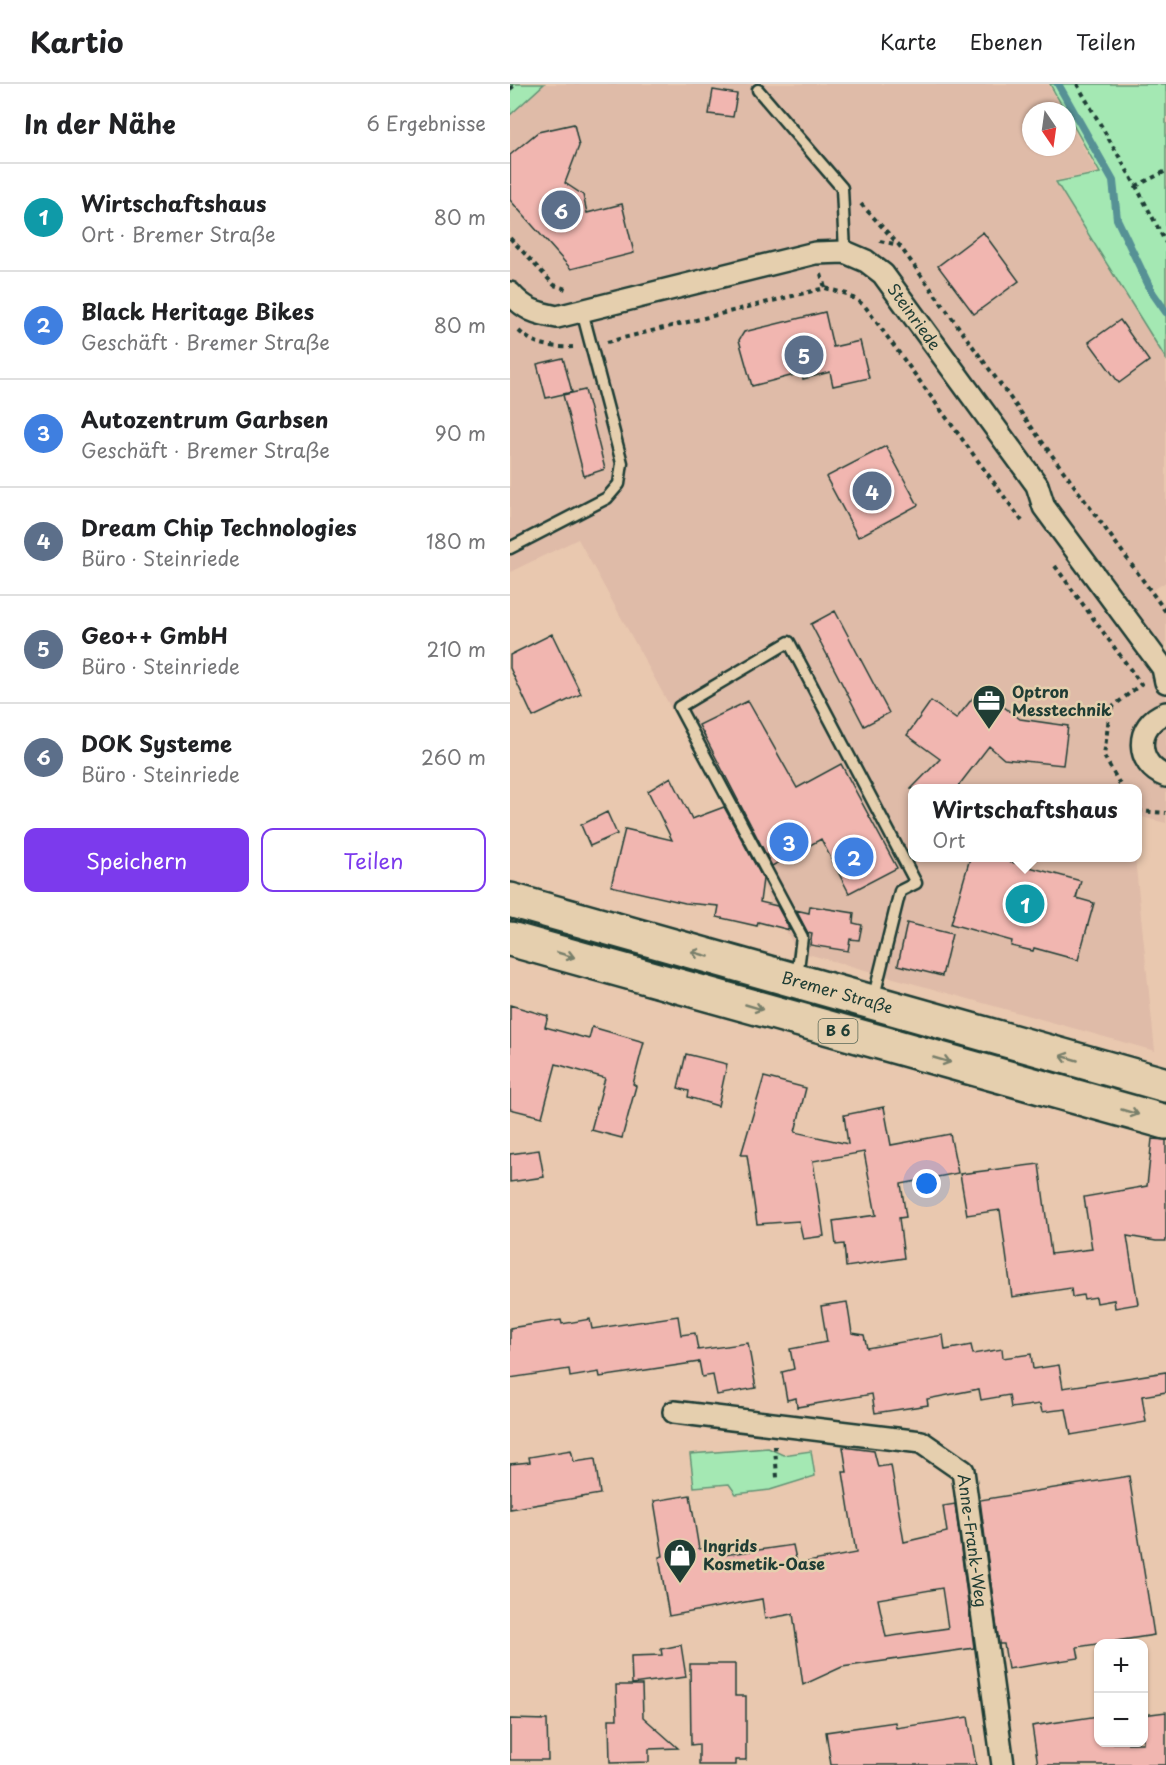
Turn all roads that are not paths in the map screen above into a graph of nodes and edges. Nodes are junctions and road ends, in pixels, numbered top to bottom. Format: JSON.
{"nodes":[{"id":1,"x":758,"y":90,"type":"dead end"},
{"id":2,"x":845,"y":242,"type":"junction"},
{"id":3,"x":510,"y":293,"type":"edge"},
{"id":4,"x":582,"y":311,"type":"junction"},
{"id":5,"x":510,"y":548,"type":"edge"},
{"id":6,"x":1166,"y":682,"type":"edge"},
{"id":7,"x":1166,"y":713,"type":"edge"},
{"id":8,"x":1166,"y":776,"type":"edge"},
{"id":9,"x":510,"y":900,"type":"edge"},
{"id":10,"x":510,"y":939,"type":"edge"},
{"id":11,"x":797,"y":981,"type":"junction"},
{"id":12,"x":872,"y":1003,"type":"junction"},
{"id":13,"x":1166,"y":1085,"type":"edge"},
{"id":14,"x":1166,"y":1122,"type":"edge"},
{"id":15,"x":674,"y":1412,"type":"dead end"},
{"id":16,"x":1003,"y":1765,"type":"edge"}],
"edges":[{"from":1,"to":2,"type":"lane"},
{"from":2,"to":4,"type":"street","name":"Steinriede"},
{"from":2,"to":6,"type":"street","name":"Steinriede"},
{"from":3,"to":4,"type":"street","name":"Steinriede"},
{"from":4,"to":5,"type":"lane"},
{"from":7,"to":8,"type":"street"},
{"from":11,"to":9,"type":"main road","name":"Bremer Straße","number":"B 6","one_way":true},
{"from":10,"to":14,"type":"main road","number":"B 6","one_way":true},
{"from":11,"to":12,"type":"main road","name":"Bremer Straße","number":"B 6"},
{"from":11,"to":12,"type":"lane"},
{"from":13,"to":12,"type":"main road","name":"Bremer Straße","number":"B 6","one_way":true},
{"from":15,"to":16,"type":"street","name":"Anne-Frank-Weg"}]}
